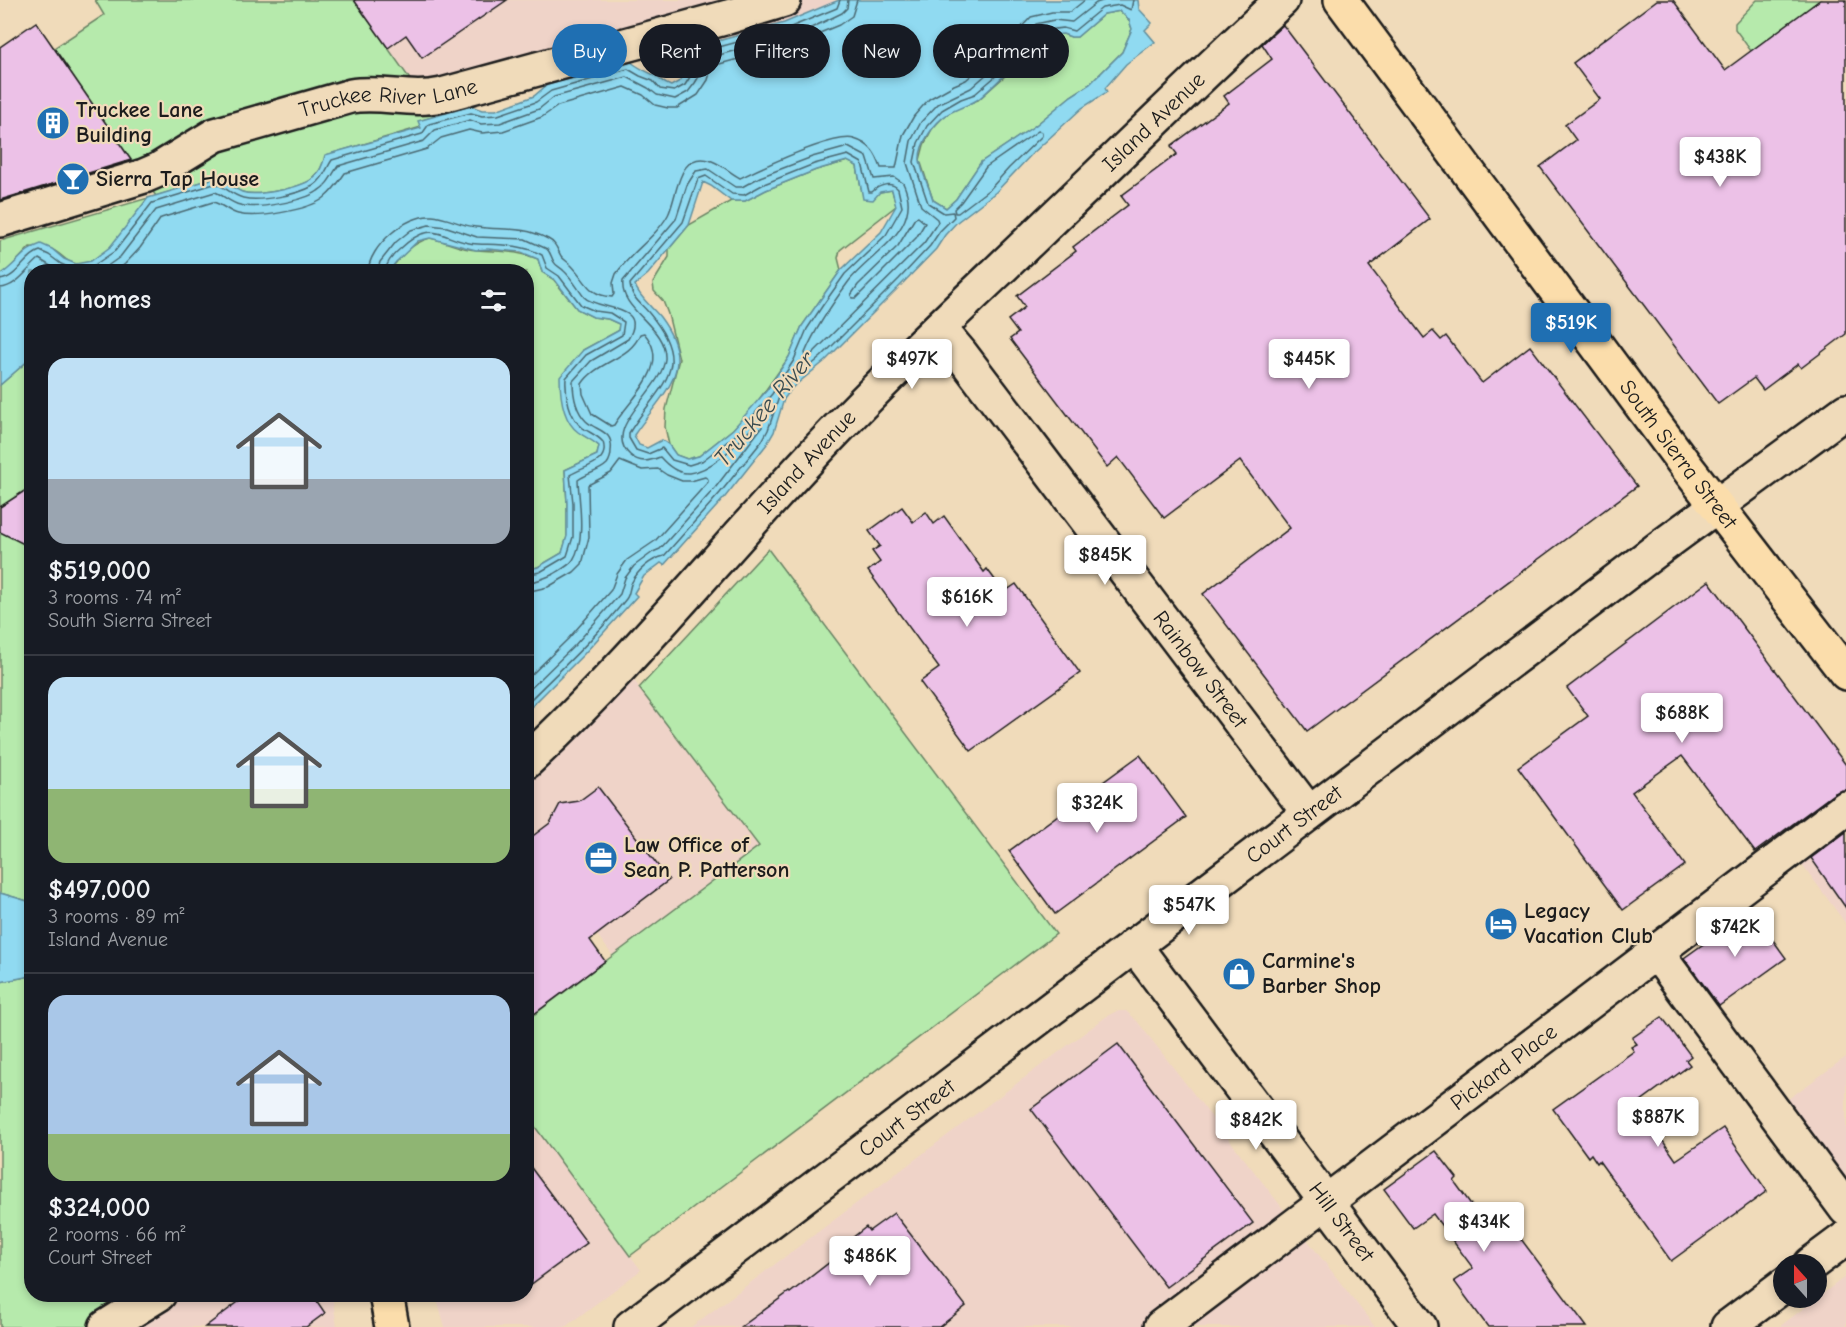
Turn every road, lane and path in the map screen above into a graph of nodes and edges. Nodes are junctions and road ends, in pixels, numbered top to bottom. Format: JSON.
{"nodes":[{"id":1,"x":784,"y":0,"type":"edge"},
{"id":2,"x":1282,"y":0,"type":"edge"},
{"id":3,"x":1341,"y":0,"type":"edge"},
{"id":4,"x":0,"y":220,"type":"edge"},
{"id":5,"x":939,"y":328,"type":"junction"},
{"id":6,"x":1846,"y":411,"type":"edge"},
{"id":7,"x":1718,"y":506,"type":"junction"},
{"id":8,"x":1846,"y":673,"type":"edge"},
{"id":9,"x":534,"y":754,"type":"edge"},
{"id":10,"x":1846,"y":808,"type":"edge"},
{"id":11,"x":1310,"y":813,"type":"junction"},
{"id":12,"x":1134,"y":945,"type":"junction"},
{"id":13,"x":1656,"y":952,"type":"junction"},
{"id":14,"x":1326,"y":1202,"type":"junction"},
{"id":15,"x":1846,"y":1209,"type":"edge"},
{"id":16,"x":1846,"y":1238,"type":"edge"},
{"id":17,"x":1824,"y":1254,"type":"edge"},
{"id":18,"x":1773,"y":1293,"type":"edge"},
{"id":19,"x":146,"y":1302,"type":"edge"},
{"id":20,"x":388,"y":1302,"type":"edge"},
{"id":21,"x":106,"y":1327,"type":"edge"},
{"id":22,"x":392,"y":1327,"type":"edge"},
{"id":23,"x":631,"y":1327,"type":"edge"},
{"id":24,"x":1161,"y":1327,"type":"edge"},
{"id":25,"x":1420,"y":1327,"type":"edge"},
{"id":26,"x":1728,"y":1327,"type":"edge"}],
"edges":[{"from":1,"to":4,"type":"street","name":"Truckee River Lane"},
{"from":2,"to":5,"type":"street","name":"Island Avenue"},
{"from":3,"to":7,"type":"main road","name":"South Sierra Street"},
{"from":5,"to":9,"type":"street","name":"Island Avenue"},
{"from":5,"to":11,"type":"street","name":"Rainbow Street"},
{"from":6,"to":7,"type":"street","name":"Court Street"},
{"from":7,"to":8,"type":"main road","name":"South Sierra Street"},
{"from":7,"to":11,"type":"street","name":"Court Street"},
{"from":10,"to":13,"type":"street","name":"Pickard Place"},
{"from":11,"to":12,"type":"street","name":"Court Street"},
{"from":12,"to":14,"type":"street","name":"Hill Street"},
{"from":12,"to":23,"type":"street","name":"Court Street"},
{"from":13,"to":14,"type":"street","name":"Pickard Place"},
{"from":13,"to":15,"type":"street"},
{"from":14,"to":24,"type":"street","name":"Pickard Place"},
{"from":14,"to":25,"type":"street","name":"Hill Street"},
{"from":16,"to":17,"type":"street"},
{"from":18,"to":26,"type":"street"},
{"from":19,"to":21,"type":"street"},
{"from":20,"to":22,"type":"main road"}]}
